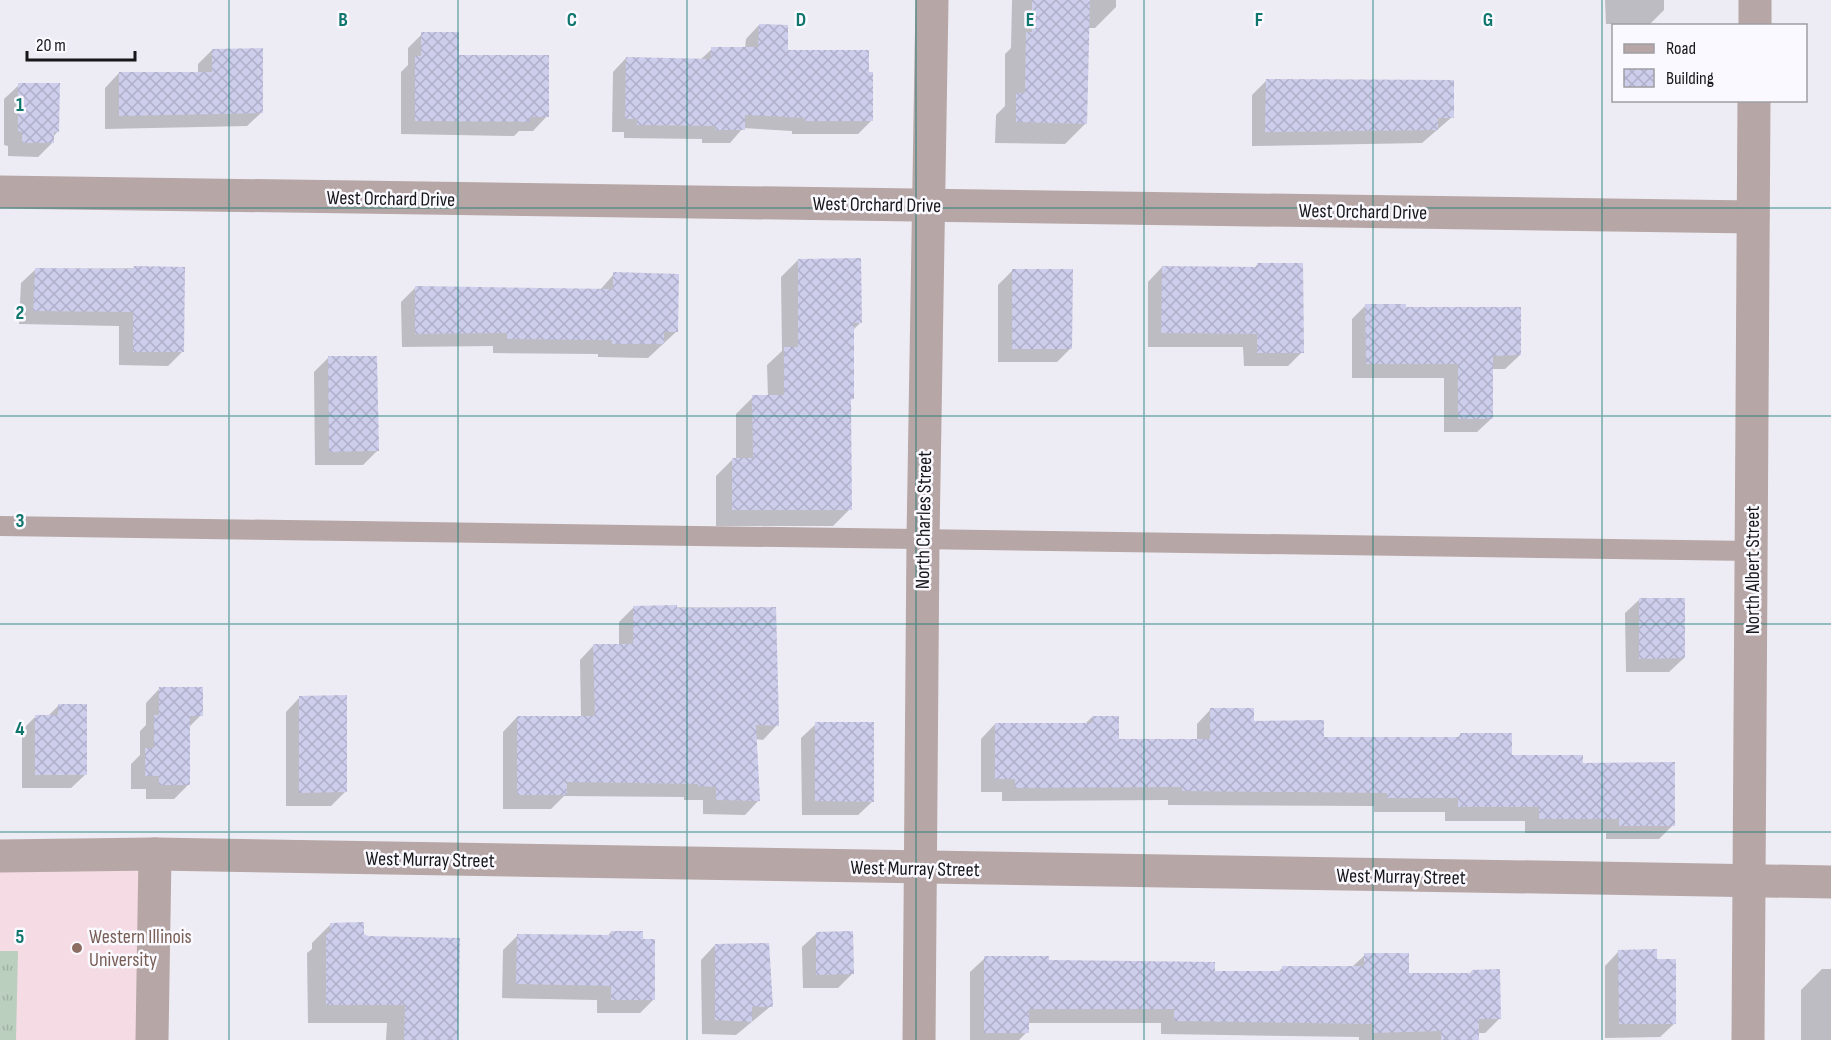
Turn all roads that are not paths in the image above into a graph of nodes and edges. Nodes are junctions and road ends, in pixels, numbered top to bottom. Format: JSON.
{"nodes":[{"id":1,"x":932,"y":0,"type":"edge"},
{"id":2,"x":1755,"y":0,"type":"edge"},
{"id":3,"x":1755,"y":24,"type":"edge"},
{"id":4,"x":1754,"y":102,"type":"edge"},
{"id":5,"x":0,"y":192,"type":"edge"},
{"id":6,"x":928,"y":205,"type":"junction"},
{"id":7,"x":1754,"y":217,"type":"junction"},
{"id":8,"x":0,"y":526,"type":"edge"},
{"id":9,"x":923,"y":539,"type":"junction"},
{"id":10,"x":1752,"y":551,"type":"junction"},
{"id":11,"x":156,"y":854,"type":"junction"},
{"id":12,"x":0,"y":856,"type":"edge"},
{"id":13,"x":921,"y":868,"type":"junction"},
{"id":14,"x":1750,"y":882,"type":"junction"},
{"id":15,"x":1831,"y":882,"type":"edge"},
{"id":16,"x":152,"y":1040,"type":"edge"},
{"id":17,"x":919,"y":1040,"type":"edge"},
{"id":18,"x":1748,"y":1040,"type":"edge"}],
"edges":[{"from":1,"to":6,"type":"street","name":"North Charles Street"},
{"from":2,"to":3,"type":"street"},
{"from":4,"to":7,"type":"street","name":"North Albert Street"},
{"from":5,"to":6,"type":"street","name":"West Orchard Drive"},
{"from":6,"to":7,"type":"street","name":"West Orchard Drive"},
{"from":6,"to":9,"type":"street","name":"North Charles Street"},
{"from":7,"to":10,"type":"street","name":"North Albert Street"},
{"from":8,"to":9,"type":"lane"},
{"from":9,"to":10,"type":"lane"},
{"from":9,"to":13,"type":"street","name":"North Charles Street"},
{"from":10,"to":14,"type":"street","name":"North Albert Street"},
{"from":11,"to":12,"type":"street","name":"West Murray Street"},
{"from":11,"to":13,"type":"street","name":"West Murray Street"},
{"from":11,"to":16,"type":"street"},
{"from":13,"to":14,"type":"street","name":"West Murray Street"},
{"from":13,"to":17,"type":"street","name":"North Charles Street"},
{"from":14,"to":15,"type":"street","name":"West Murray Street"},
{"from":14,"to":18,"type":"street","name":"North Albert Street"}]}
